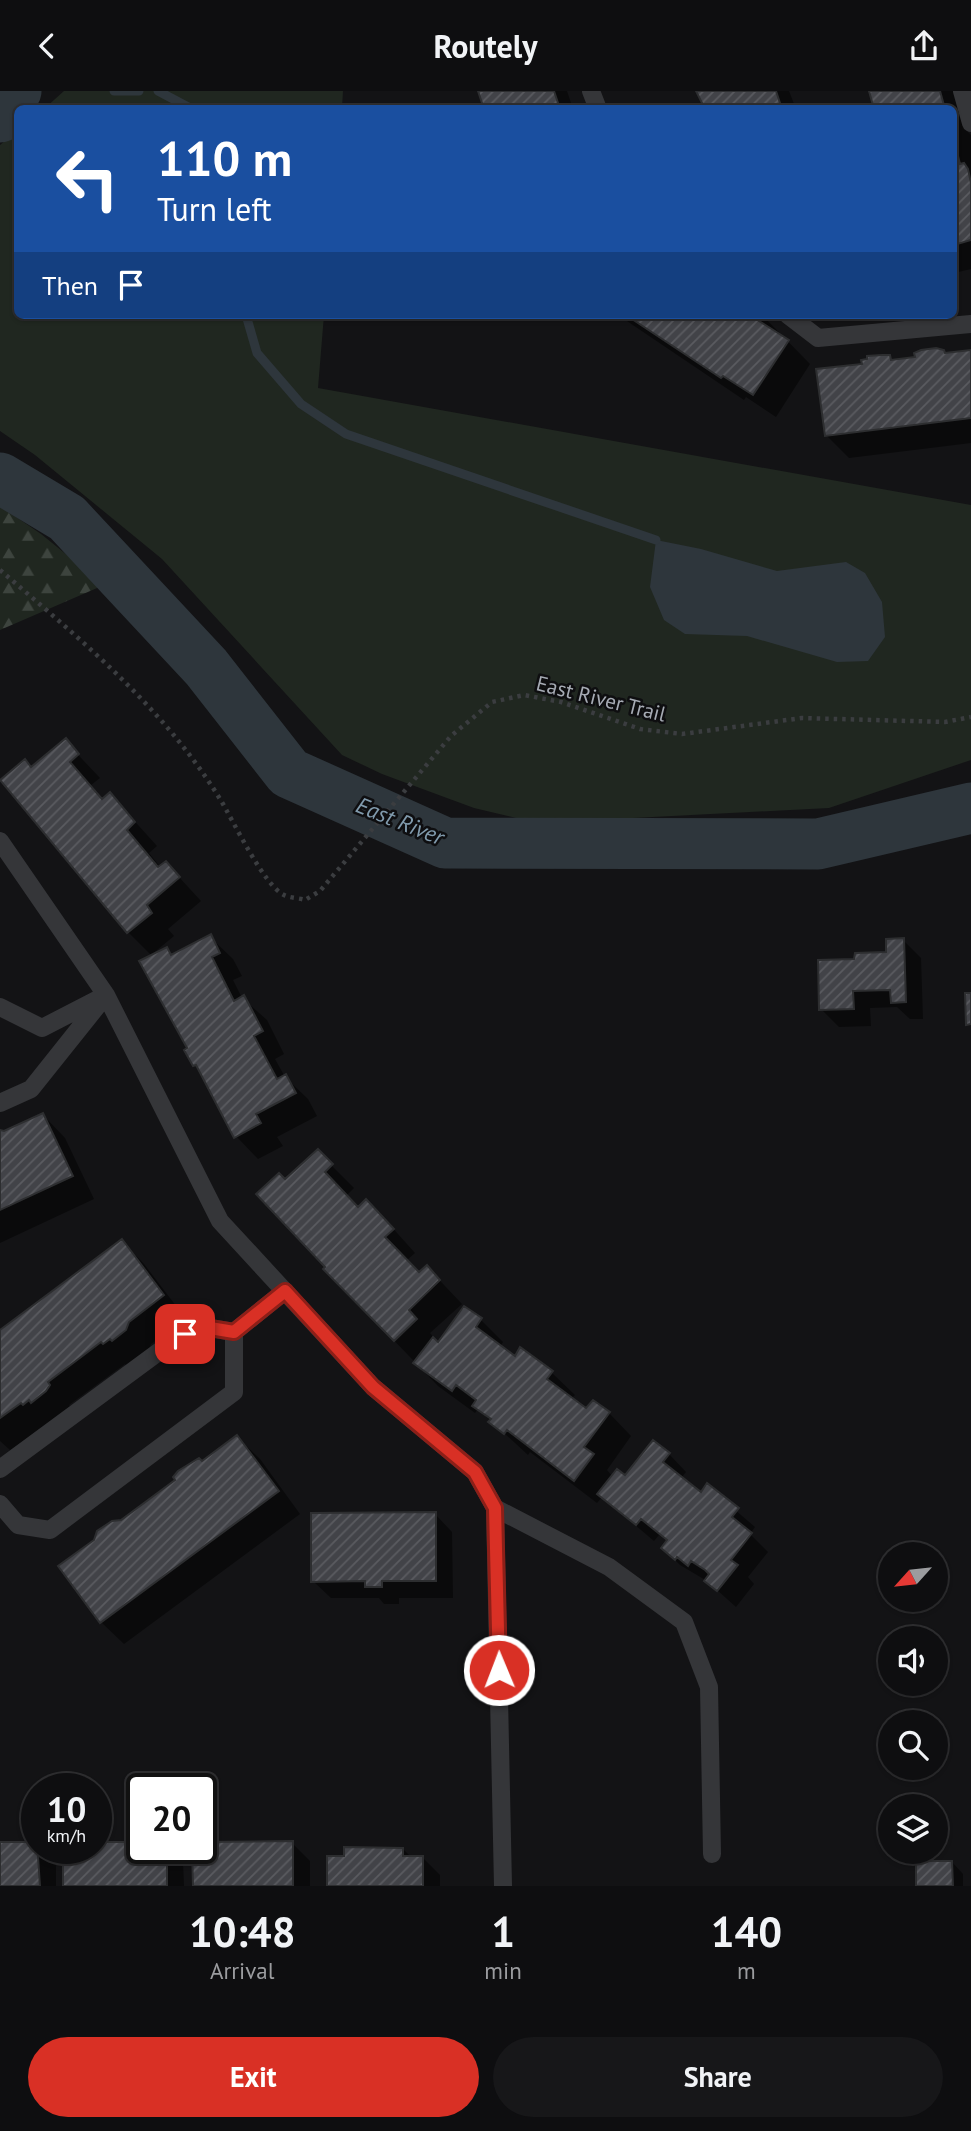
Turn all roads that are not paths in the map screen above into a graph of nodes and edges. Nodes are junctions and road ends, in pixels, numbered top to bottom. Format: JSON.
{"nodes":[{"id":1,"x":962,"y":91,"type":"edge"},
{"id":2,"x":971,"y":123,"type":"edge"},
{"id":3,"x":793,"y":319,"type":"edge"},
{"id":4,"x":971,"y":324,"type":"edge"},
{"id":5,"x":0,"y":841,"type":"edge"},
{"id":6,"x":106,"y":995,"type":"junction"},
{"id":7,"x":0,"y":1007,"type":"edge"},
{"id":8,"x":0,"y":1103,"type":"edge"},
{"id":9,"x":285,"y":1291,"type":"junction"},
{"id":10,"x":234,"y":1332,"type":"junction"},
{"id":11,"x":0,"y":1469,"type":"edge"},
{"id":12,"x":0,"y":1503,"type":"edge"},
{"id":13,"x":495,"y":1508,"type":"junction"},
{"id":14,"x":712,"y":1854,"type":"dead end"},
{"id":15,"x":503,"y":1886,"type":"edge"}],
"edges":[{"from":1,"to":2,"type":"lane"},
{"from":3,"to":4,"type":"lane"},
{"from":5,"to":6,"type":"lane"},
{"from":6,"to":7,"type":"lane"},
{"from":6,"to":8,"type":"lane"},
{"from":6,"to":9,"type":"lane"},
{"from":9,"to":10,"type":"lane"},
{"from":9,"to":13,"type":"lane"},
{"from":10,"to":11,"type":"lane"},
{"from":10,"to":12,"type":"lane"},
{"from":13,"to":14,"type":"lane"},
{"from":13,"to":15,"type":"lane"}]}
